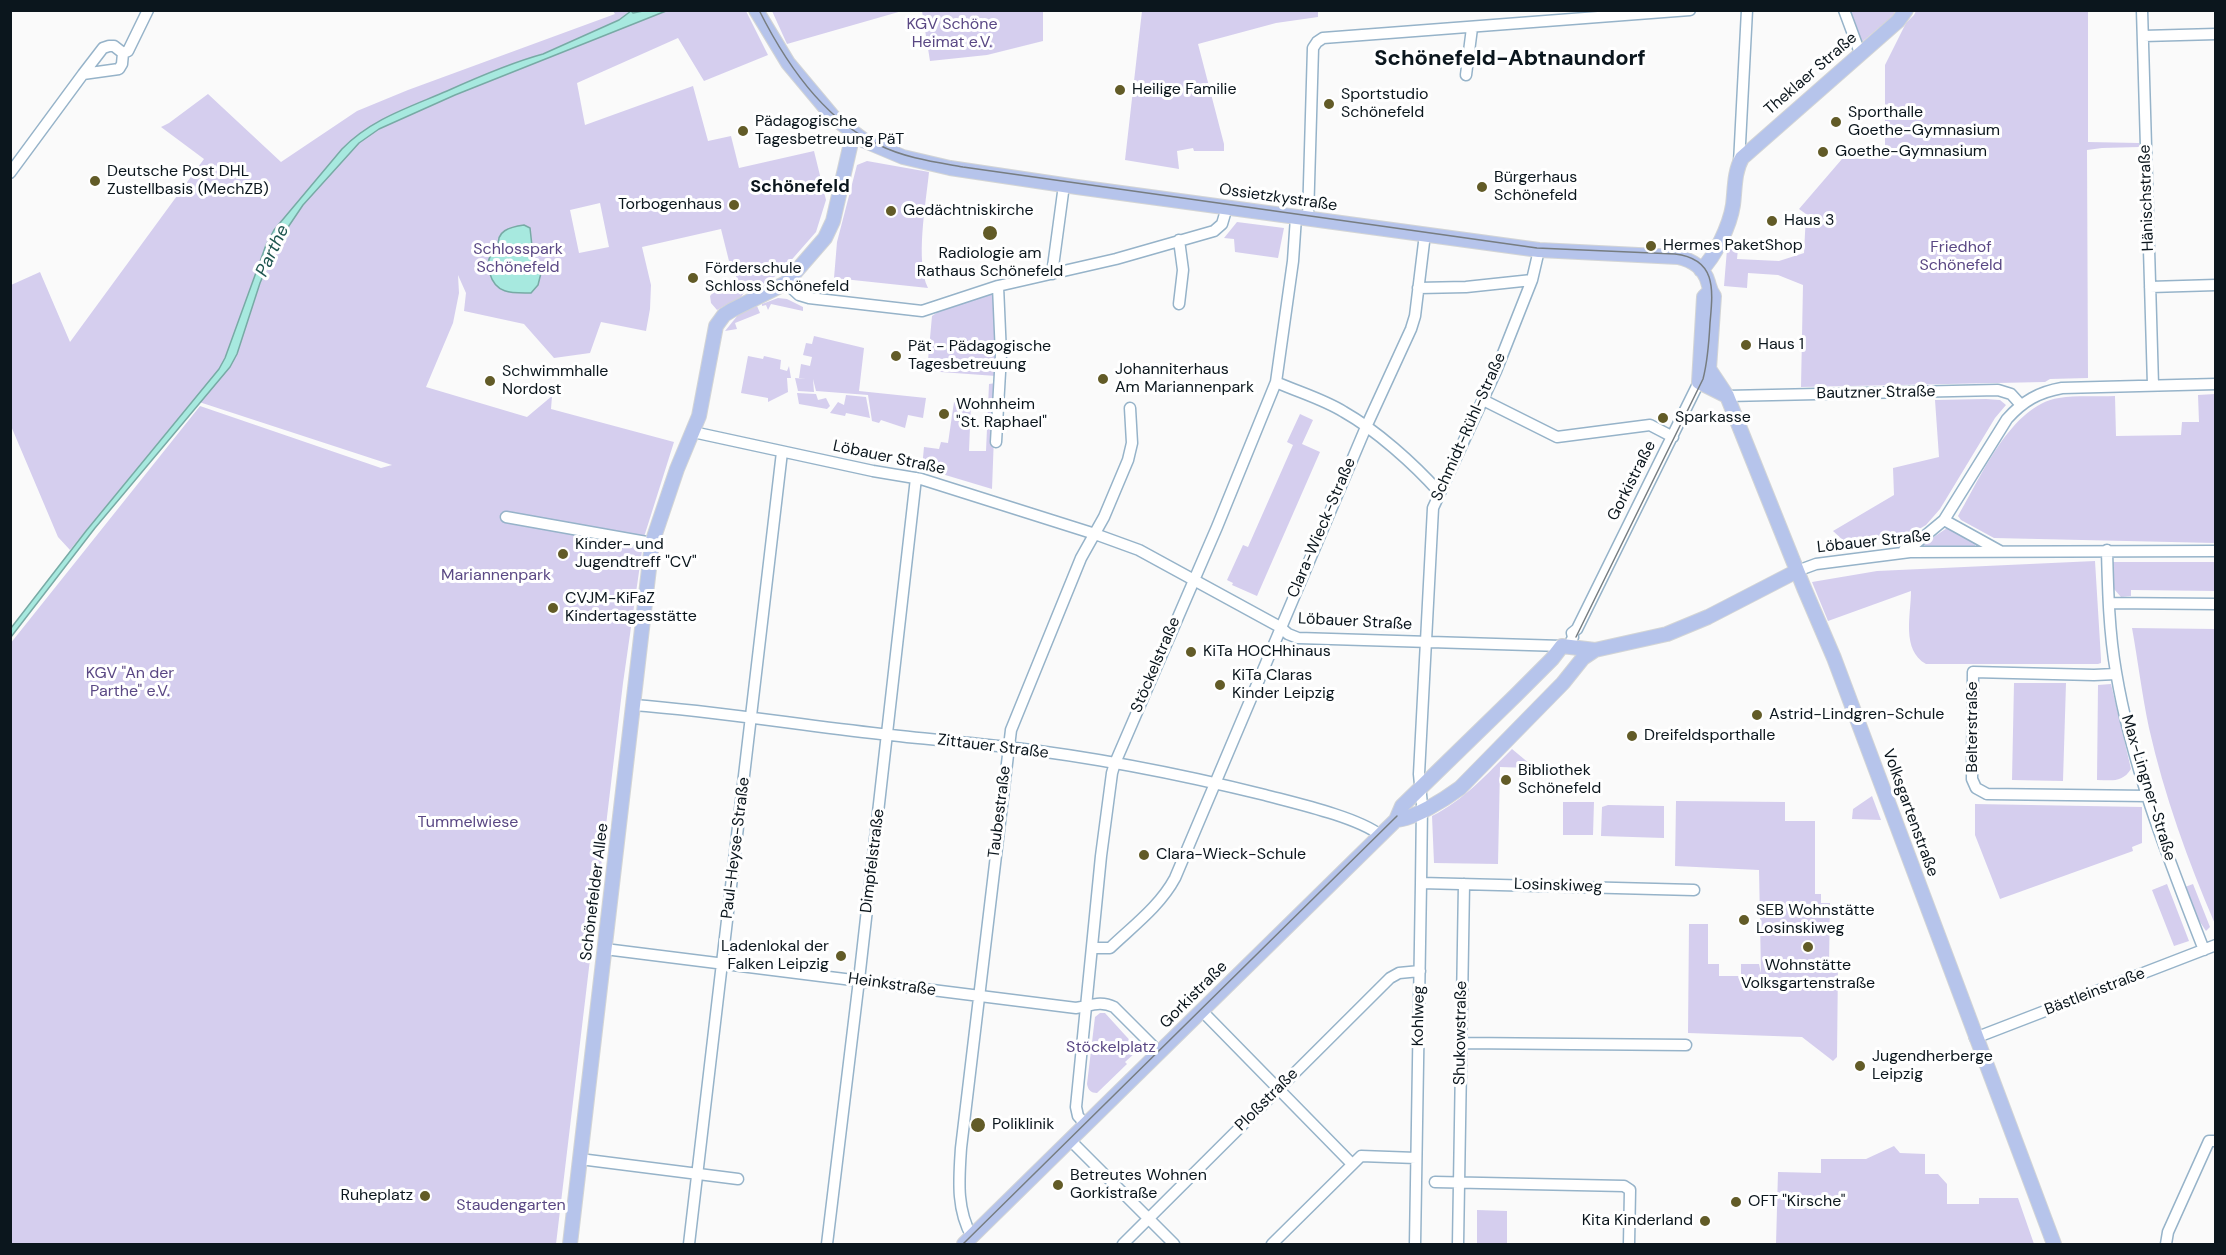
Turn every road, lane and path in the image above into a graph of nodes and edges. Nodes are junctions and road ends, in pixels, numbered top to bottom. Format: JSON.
{"nodes":[{"id":1,"x":148,"y":10,"type":"edge"},
{"id":2,"x":756,"y":10,"type":"edge"},
{"id":3,"x":1690,"y":10,"type":"edge"},
{"id":4,"x":1747,"y":10,"type":"edge"},
{"id":5,"x":1844,"y":10,"type":"edge"},
{"id":6,"x":1906,"y":10,"type":"edge"},
{"id":7,"x":2142,"y":10,"type":"edge"},
{"id":8,"x":1472,"y":28,"type":"junction"},
{"id":9,"x":2216,"y":34,"type":"edge"},
{"id":10,"x":2143,"y":36,"type":"junction"},
{"id":11,"x":123,"y":53,"type":"junction"},
{"id":12,"x":1860,"y":53,"type":"junction"},
{"id":13,"x":83,"y":74,"type":"junction"},
{"id":14,"x":1467,"y":75,"type":"dead end"},
{"id":15,"x":853,"y":134,"type":"junction"},
{"id":16,"x":1739,"y":163,"type":"junction"},
{"id":17,"x":10,"y":173,"type":"edge"},
{"id":18,"x":1064,"y":185,"type":"junction"},
{"id":19,"x":1227,"y":207,"type":"junction"},
{"id":20,"x":1302,"y":218,"type":"junction"},
{"id":21,"x":1425,"y":234,"type":"junction"},
{"id":22,"x":1179,"y":240,"type":"junction"},
{"id":23,"x":1539,"y":250,"type":"junction"},
{"id":24,"x":1701,"y":270,"type":"junction"},
{"id":25,"x":1052,"y":274,"type":"junction"},
{"id":26,"x":1532,"y":280,"type":"junction"},
{"id":27,"x":786,"y":283,"type":"junction"},
{"id":28,"x":2216,"y":285,"type":"edge"},
{"id":29,"x":998,"y":286,"type":"junction"},
{"id":30,"x":2150,"y":287,"type":"junction"},
{"id":31,"x":1418,"y":288,"type":"junction"},
{"id":32,"x":1710,"y":291,"type":"junction"},
{"id":33,"x":1179,"y":304,"type":"dead end"},
{"id":34,"x":1276,"y":382,"type":"junction"},
{"id":35,"x":1699,"y":382,"type":"junction"},
{"id":36,"x":2216,"y":384,"type":"edge"},
{"id":37,"x":2152,"y":385,"type":"junction"},
{"id":38,"x":1727,"y":396,"type":"junction"},
{"id":39,"x":1483,"y":400,"type":"junction"},
{"id":40,"x":2021,"y":405,"type":"junction"},
{"id":41,"x":1130,"y":408,"type":"dead end"},
{"id":42,"x":1366,"y":427,"type":"junction"},
{"id":43,"x":693,"y":432,"type":"junction"},
{"id":44,"x":1673,"y":437,"type":"junction"},
{"id":45,"x":996,"y":442,"type":"dead end"},
{"id":46,"x":782,"y":452,"type":"junction"},
{"id":47,"x":916,"y":478,"type":"junction"},
{"id":48,"x":1439,"y":492,"type":"junction"},
{"id":49,"x":506,"y":517,"type":"dead end"},
{"id":50,"x":1944,"y":520,"type":"junction"},
{"id":51,"x":1095,"y":534,"type":"junction"},
{"id":52,"x":652,"y":543,"type":"junction"},
{"id":53,"x":2107,"y":550,"type":"junction"},
{"id":54,"x":2000,"y":551,"type":"junction"},
{"id":55,"x":2216,"y":551,"type":"edge"},
{"id":56,"x":1899,"y":554,"type":"junction"},
{"id":57,"x":1797,"y":571,"type":"junction"},
{"id":58,"x":1194,"y":579,"type":"junction"},
{"id":59,"x":2109,"y":603,"type":"junction"},
{"id":60,"x":2216,"y":604,"type":"edge"},
{"id":61,"x":1280,"y":627,"type":"junction"},
{"id":62,"x":1425,"y":642,"type":"junction"},
{"id":63,"x":1565,"y":646,"type":"junction"},
{"id":64,"x":1595,"y":650,"type":"junction"},
{"id":65,"x":2116,"y":674,"type":"junction"},
{"id":66,"x":633,"y":705,"type":"junction"},
{"id":67,"x":752,"y":717,"type":"junction"},
{"id":68,"x":887,"y":735,"type":"junction"},
{"id":69,"x":1008,"y":747,"type":"junction"},
{"id":70,"x":1114,"y":763,"type":"junction"},
{"id":71,"x":1214,"y":783,"type":"junction"},
{"id":72,"x":1419,"y":788,"type":"junction"},
{"id":73,"x":2148,"y":796,"type":"junction"},
{"id":74,"x":1422,"y":810,"type":"junction"},
{"id":75,"x":1396,"y":820,"type":"junction"},
{"id":76,"x":1380,"y":835,"type":"junction"},
{"id":77,"x":1421,"y":883,"type":"junction"},
{"id":78,"x":1464,"y":884,"type":"junction"},
{"id":79,"x":1694,"y":890,"type":"dead end"},
{"id":80,"x":2216,"y":945,"type":"edge"},
{"id":81,"x":1092,"y":948,"type":"junction"},
{"id":82,"x":605,"y":949,"type":"junction"},
{"id":83,"x":2204,"y":950,"type":"junction"},
{"id":84,"x":722,"y":963,"type":"junction"},
{"id":85,"x":1420,"y":971,"type":"junction"},
{"id":86,"x":859,"y":980,"type":"junction"},
{"id":87,"x":979,"y":997,"type":"junction"},
{"id":88,"x":1086,"y":1006,"type":"junction"},
{"id":89,"x":1202,"y":1011,"type":"junction"},
{"id":90,"x":1975,"y":1038,"type":"junction"},
{"id":91,"x":1461,"y":1043,"type":"junction"},
{"id":92,"x":1686,"y":1045,"type":"dead end"},
{"id":93,"x":1159,"y":1053,"type":"junction"},
{"id":94,"x":1278,"y":1088,"type":"junction"},
{"id":95,"x":1086,"y":1125,"type":"junction"},
{"id":96,"x":1070,"y":1140,"type":"junction"},
{"id":97,"x":2216,"y":1141,"type":"edge"},
{"id":98,"x":1416,"y":1158,"type":"junction"},
{"id":99,"x":580,"y":1159,"type":"junction"},
{"id":100,"x":1353,"y":1164,"type":"junction"},
{"id":101,"x":697,"y":1173,"type":"junction"},
{"id":102,"x":738,"y":1179,"type":"dead end"},
{"id":103,"x":1435,"y":1182,"type":"dead end"},
{"id":104,"x":1459,"y":1183,"type":"junction"},
{"id":105,"x":1149,"y":1219,"type":"junction"},
{"id":106,"x":968,"y":1241,"type":"edge"},
{"id":107,"x":570,"y":1245,"type":"edge"},
{"id":108,"x":689,"y":1245,"type":"edge"},
{"id":109,"x":827,"y":1245,"type":"edge"},
{"id":110,"x":1123,"y":1245,"type":"edge"},
{"id":111,"x":1174,"y":1245,"type":"edge"},
{"id":112,"x":1272,"y":1245,"type":"edge"},
{"id":113,"x":1415,"y":1245,"type":"edge"},
{"id":114,"x":1458,"y":1245,"type":"edge"},
{"id":115,"x":1629,"y":1245,"type":"edge"},
{"id":116,"x":2054,"y":1245,"type":"edge"},
{"id":117,"x":2166,"y":1245,"type":"edge"}],
"edges":[{"from":1,"to":11,"type":"street"},
{"from":2,"to":15,"type":"main road","name":"Ossietzkystraße"},
{"from":3,"to":8,"type":"street"},
{"from":4,"to":16,"type":"street"},
{"from":5,"to":12,"type":"street"},
{"from":6,"to":12,"type":"main road","name":"Theklaer Straße"},
{"from":7,"to":10,"type":"street","name":"Hänischstraße"},
{"from":8,"to":14,"type":"street"},
{"from":8,"to":20,"type":"street","name":"Stöckelstraße"},
{"from":9,"to":10,"type":"street"},
{"from":10,"to":30,"type":"street","name":"Hänischstraße"},
{"from":11,"to":13,"type":"street"},
{"from":11,"to":13,"type":"street"},
{"from":12,"to":16,"type":"main road","name":"Theklaer Straße"},
{"from":13,"to":17,"type":"street"},
{"from":15,"to":18,"type":"main road","name":"Ossietzkystraße"},
{"from":15,"to":27,"type":"main road"},
{"from":16,"to":24,"type":"main road"},
{"from":18,"to":19,"type":"main road","name":"Ossietzkystraße"},
{"from":18,"to":25,"type":"street"},
{"from":19,"to":20,"type":"main road","name":"Ossietzkystraße"},
{"from":19,"to":22,"type":"street"},
{"from":20,"to":21,"type":"main road","name":"Ossietzkystraße"},
{"from":20,"to":34,"type":"street","name":"Stöckelstraße"},
{"from":21,"to":23,"type":"main road","name":"Ossietzkystraße"},
{"from":21,"to":31,"type":"street","name":"Clara-Wieck-Straße"},
{"from":22,"to":25,"type":"street"},
{"from":22,"to":33,"type":"street"},
{"from":23,"to":24,"type":"main road","name":"Ossietzkystraße"},
{"from":23,"to":26,"type":"street","name":"Schmidt-Rühl-Straße"},
{"from":24,"to":32,"type":"main road"},
{"from":25,"to":29,"type":"street"},
{"from":26,"to":31,"type":"street"},
{"from":26,"to":39,"type":"street","name":"Schmidt-Rühl-Straße"},
{"from":27,"to":29,"type":"street"},
{"from":27,"to":43,"type":"main road","name":"Schönefelder Allee"},
{"from":28,"to":30,"type":"street"},
{"from":29,"to":45,"type":"street"},
{"from":30,"to":37,"type":"street","name":"Hänischstraße"},
{"from":31,"to":42,"type":"street","name":"Clara-Wieck-Straße"},
{"from":32,"to":35,"type":"main road","name":"Gorkistraße"},
{"from":32,"to":38,"type":"main road","name":"Volksgartenstraße"},
{"from":34,"to":42,"type":"street"},
{"from":34,"to":58,"type":"street","name":"Stöckelstraße"},
{"from":35,"to":38,"type":"main road"},
{"from":35,"to":44,"type":"street","name":"Gorkistraße"},
{"from":36,"to":37,"type":"street"},
{"from":37,"to":40,"type":"street"},
{"from":38,"to":40,"type":"street","name":"Bautzner Straße"},
{"from":38,"to":57,"type":"main road","name":"Volksgartenstraße"},
{"from":39,"to":44,"type":"street"},
{"from":39,"to":48,"type":"street","name":"Schmidt-Rühl-Straße"},
{"from":40,"to":50,"type":"street"},
{"from":41,"to":51,"type":"street","name":"Taubestraße"},
{"from":42,"to":48,"type":"street"},
{"from":42,"to":61,"type":"street","name":"Clara-Wieck-Straße"},
{"from":43,"to":46,"type":"street","name":"Löbauer Straße"},
{"from":43,"to":52,"type":"main road","name":"Schönefelder Allee"},
{"from":44,"to":63,"type":"street","name":"Gorkistraße"},
{"from":46,"to":47,"type":"street","name":"Löbauer Straße"},
{"from":46,"to":67,"type":"street","name":"Paul-Heyse-Straße"},
{"from":47,"to":51,"type":"street","name":"Löbauer Straße"},
{"from":47,"to":68,"type":"street","name":"Dimpfelstraße"},
{"from":48,"to":62,"type":"street","name":"Schmidt-Rühl-Straße"},
{"from":49,"to":52,"type":"street"},
{"from":50,"to":54,"type":"street","name":"Löbauer Straße"},
{"from":50,"to":56,"type":"street"},
{"from":51,"to":58,"type":"street","name":"Löbauer Straße"},
{"from":51,"to":69,"type":"street","name":"Taubestraße"},
{"from":52,"to":66,"type":"main road","name":"Schönefelder Allee"},
{"from":53,"to":54,"type":"street","name":"Löbauer Straße"},
{"from":53,"to":55,"type":"street","name":"Löbauer Straße"},
{"from":53,"to":59,"type":"street","name":"Max-Lingner-Straße"},
{"from":54,"to":56,"type":"street","name":"Löbauer Straße"},
{"from":56,"to":57,"type":"street","name":"Löbauer Straße"},
{"from":57,"to":64,"type":"main road","name":"Löbauer Straße"},
{"from":57,"to":90,"type":"main road","name":"Volksgartenstraße"},
{"from":58,"to":61,"type":"street","name":"Löbauer Straße"},
{"from":58,"to":70,"type":"street","name":"Stöckelstraße"},
{"from":59,"to":60,"type":"street"},
{"from":59,"to":65,"type":"street","name":"Max-Lingner-Straße"},
{"from":61,"to":62,"type":"street","name":"Löbauer Straße"},
{"from":61,"to":71,"type":"street","name":"Clara-Wieck-Straße"},
{"from":62,"to":63,"type":"street","name":"Löbauer Straße"},
{"from":62,"to":72,"type":"street","name":"Schmidt-Rühl-Straße"},
{"from":63,"to":64,"type":"main road","name":"Löbauer Straße"},
{"from":63,"to":72,"type":"main road","name":"Gorkistraße"},
{"from":64,"to":74,"type":"main road","name":"Gorkistraße"},
{"from":65,"to":73,"type":"street","name":"Max-Lingner-Straße"},
{"from":65,"to":73,"type":"street","name":"Belterstraße"},
{"from":66,"to":67,"type":"street","name":"Zittauer Straße"},
{"from":66,"to":82,"type":"main road","name":"Schönefelder Allee"},
{"from":67,"to":68,"type":"street","name":"Zittauer Straße"},
{"from":67,"to":84,"type":"street","name":"Paul-Heyse-Straße"},
{"from":68,"to":69,"type":"street","name":"Zittauer Straße"},
{"from":68,"to":86,"type":"street","name":"Dimpfelstraße"},
{"from":69,"to":70,"type":"street","name":"Zittauer Straße"},
{"from":69,"to":87,"type":"street","name":"Taubestraße"},
{"from":70,"to":71,"type":"street","name":"Zittauer Straße"},
{"from":70,"to":81,"type":"street","name":"Stöckelstraße"},
{"from":71,"to":76,"type":"street","name":"Zittauer Straße"},
{"from":71,"to":81,"type":"street","name":"Clara-Wieck-Straße"},
{"from":72,"to":74,"type":"street","name":"Kohlweg"},
{"from":72,"to":75,"type":"main road","name":"Gorkistraße"},
{"from":73,"to":83,"type":"street","name":"Max-Lingner-Straße"},
{"from":74,"to":75,"type":"main road","name":"Gorkistraße"},
{"from":74,"to":77,"type":"street","name":"Kohlweg"},
{"from":75,"to":76,"type":"main road","name":"Gorkistraße"},
{"from":76,"to":89,"type":"main road","name":"Gorkistraße"},
{"from":77,"to":78,"type":"street","name":"Losinskiweg"},
{"from":77,"to":85,"type":"street","name":"Kohlweg"},
{"from":78,"to":79,"type":"street","name":"Losinskiweg"},
{"from":78,"to":91,"type":"street","name":"Shukowstraße"},
{"from":80,"to":83,"type":"street","name":"Bästleinstraße"},
{"from":81,"to":88,"type":"street","name":"Stöckelstraße"},
{"from":82,"to":84,"type":"street","name":"Heinkstraße"},
{"from":82,"to":99,"type":"main road","name":"Schönefelder Allee"},
{"from":83,"to":90,"type":"street","name":"Bästleinstraße"},
{"from":84,"to":86,"type":"street","name":"Heinkstraße"},
{"from":84,"to":101,"type":"street","name":"Paul-Heyse-Straße"},
{"from":85,"to":94,"type":"street","name":"Ploßstraße"},
{"from":85,"to":98,"type":"street","name":"Kohlweg"},
{"from":86,"to":87,"type":"street","name":"Heinkstraße"},
{"from":86,"to":109,"type":"street","name":"Dimpfelstraße"},
{"from":87,"to":88,"type":"street","name":"Heinkstraße"},
{"from":87,"to":106,"type":"street","name":"Taubestraße"},
{"from":88,"to":93,"type":"street","name":"Heinkstraße"},
{"from":88,"to":95,"type":"street","name":"Stöckelstraße"},
{"from":89,"to":93,"type":"main road","name":"Gorkistraße"},
{"from":89,"to":94,"type":"street"},
{"from":90,"to":116,"type":"main road","name":"Volksgartenstraße"},
{"from":91,"to":92,"type":"street"},
{"from":91,"to":104,"type":"street","name":"Shukowstraße"},
{"from":93,"to":95,"type":"main road","name":"Gorkistraße"},
{"from":94,"to":100,"type":"street"},
{"from":94,"to":105,"type":"street","name":"Ploßstraße"},
{"from":95,"to":96,"type":"main road","name":"Gorkistraße"},
{"from":96,"to":105,"type":"street"},
{"from":96,"to":106,"type":"main road","name":"Gorkistraße"},
{"from":97,"to":117,"type":"street"},
{"from":98,"to":100,"type":"street"},
{"from":98,"to":113,"type":"street","name":"Kohlweg"},
{"from":99,"to":101,"type":"street"},
{"from":99,"to":107,"type":"main road","name":"Schönefelder Allee"},
{"from":100,"to":112,"type":"street"},
{"from":101,"to":102,"type":"street"},
{"from":101,"to":108,"type":"street","name":"Paul-Heyse-Straße"},
{"from":103,"to":104,"type":"street"},
{"from":104,"to":114,"type":"street","name":"Shukowstraße"},
{"from":104,"to":115,"type":"street"},
{"from":105,"to":110,"type":"street","name":"Ploßstraße"},
{"from":105,"to":111,"type":"street"}]}
